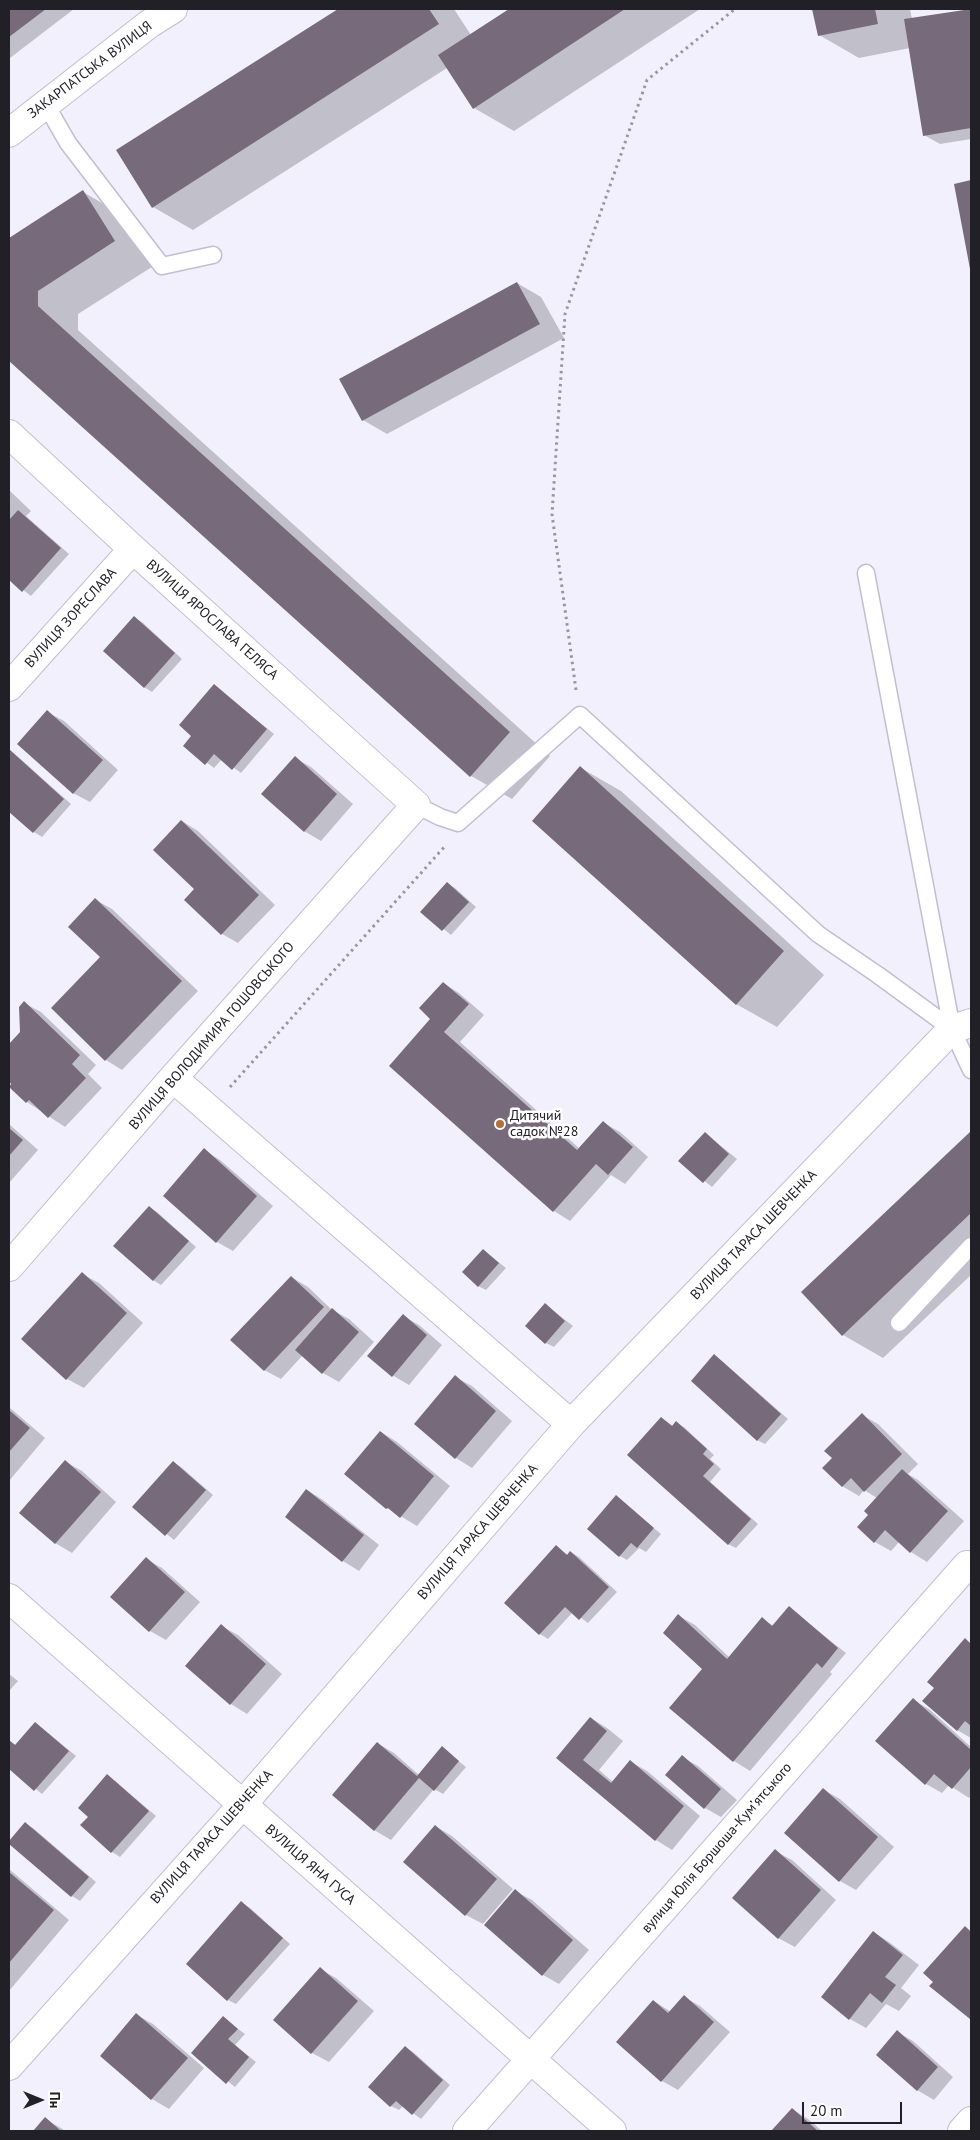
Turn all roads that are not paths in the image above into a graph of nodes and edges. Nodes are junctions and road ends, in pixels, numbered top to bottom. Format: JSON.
{"nodes":[{"id":1,"x":173,"y":9,"type":"edge"},
{"id":2,"x":45,"y":103,"type":"junction"},
{"id":3,"x":9,"y":132,"type":"edge"},
{"id":4,"x":213,"y":255,"type":"dead end"},
{"id":5,"x":9,"y":434,"type":"edge"},
{"id":6,"x":132,"y":549,"type":"junction"},
{"id":7,"x":866,"y":573,"type":"dead end"},
{"id":8,"x":9,"y":687,"type":"edge"},
{"id":9,"x":416,"y":805,"type":"junction"},
{"id":10,"x":962,"y":1026,"type":"edge"},
{"id":11,"x":971,"y":1070,"type":"edge"},
{"id":12,"x":173,"y":1078,"type":"junction"},
{"id":13,"x":971,"y":1246,"type":"edge"},
{"id":14,"x":9,"y":1268,"type":"edge"},
{"id":15,"x":900,"y":1324,"type":"dead end"},
{"id":16,"x":571,"y":1424,"type":"junction"},
{"id":17,"x":967,"y":1565,"type":"dead end"},
{"id":18,"x":9,"y":1598,"type":"edge"},
{"id":19,"x":242,"y":1805,"type":"junction"},
{"id":20,"x":531,"y":2060,"type":"junction"},
{"id":21,"x":9,"y":2066,"type":"edge"},
{"id":22,"x":971,"y":2121,"type":"edge"},
{"id":23,"x":468,"y":2131,"type":"edge"},
{"id":24,"x":612,"y":2131,"type":"edge"},
{"id":25,"x":962,"y":2131,"type":"edge"}],
"edges":[{"from":1,"to":2,"type":"street","name":"ЗАКАРПАТСЬКА ВУЛИЦЯ"},
{"from":2,"to":3,"type":"street","name":"ЗАКАРПАТСЬКА ВУЛИЦЯ"},
{"from":2,"to":4,"type":"lane"},
{"from":5,"to":6,"type":"street","name":"ВУЛИЦЯ ЯРОСЛАВА ГЕЛЯСА"},
{"from":6,"to":8,"type":"street","name":"ВУЛИЦЯ ЗОРЕСЛАВА"},
{"from":6,"to":9,"type":"street","name":"ВУЛИЦЯ ЯРОСЛАВА ГЕЛЯСА"},
{"from":7,"to":10,"type":"lane"},
{"from":9,"to":10,"type":"lane"},
{"from":9,"to":12,"type":"street","name":"ВУЛИЦЯ ВОЛОДИМИРА ГОШОВСЬКОГО"},
{"from":10,"to":11,"type":"lane"},
{"from":10,"to":16,"type":"street","name":"ВУЛИЦЯ ТАРАСА ШЕВЧЕНКА"},
{"from":12,"to":14,"type":"street","name":"ВУЛИЦЯ ВОЛОДИМИРА ГОШОВСЬКОГО"},
{"from":12,"to":16,"type":"street"},
{"from":13,"to":15,"type":"lane"},
{"from":16,"to":19,"type":"street","name":"ВУЛИЦЯ ТАРАСА ШЕВЧЕНКА"},
{"from":17,"to":20,"type":"street","name":"вулиця Юлія Боршоша-Кумʼятського"},
{"from":18,"to":19,"type":"street","name":"ВУЛИЦЯ ЯНА ГУСА"},
{"from":19,"to":20,"type":"street","name":"ВУЛИЦЯ ЯНА ГУСА"},
{"from":19,"to":21,"type":"street","name":"ВУЛИЦЯ ТАРАСА ШЕВЧЕНКА"},
{"from":20,"to":23,"type":"street","name":"вулиця Юлія Боршоша-Кумʼятського"},
{"from":20,"to":24,"type":"street","name":"ВУЛИЦЯ ЯНА ГУСА"},
{"from":22,"to":25,"type":"street"}]}
